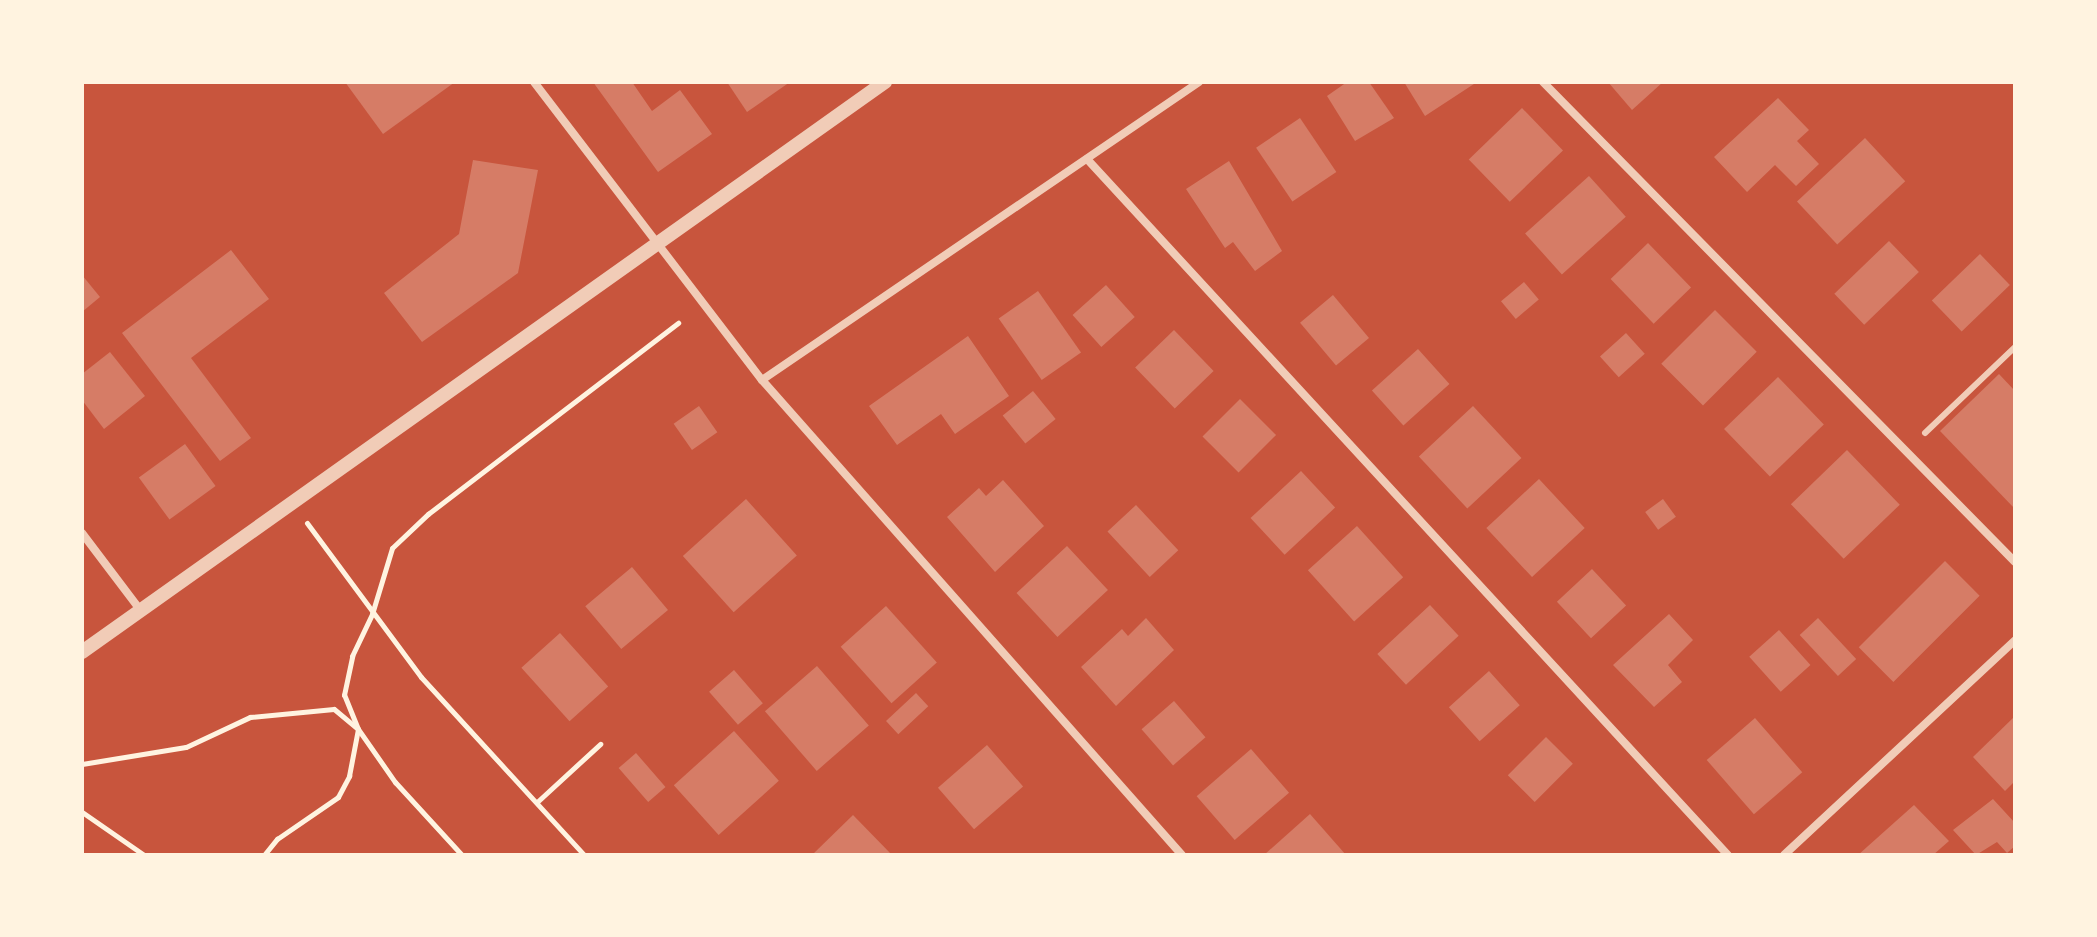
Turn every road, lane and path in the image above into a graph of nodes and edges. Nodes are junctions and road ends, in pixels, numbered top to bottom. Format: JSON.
{"nodes":[{"id":1,"x":534,"y":82,"type":"edge"},
{"id":2,"x":885,"y":82,"type":"edge"},
{"id":3,"x":1199,"y":82,"type":"edge"},
{"id":4,"x":1543,"y":82,"type":"edge"},
{"id":5,"x":1087,"y":159,"type":"junction"},
{"id":6,"x":656,"y":241,"type":"junction"},
{"id":7,"x":678,"y":323,"type":"dead end"},
{"id":8,"x":2015,"y":347,"type":"edge"},
{"id":9,"x":762,"y":380,"type":"junction"},
{"id":10,"x":1925,"y":433,"type":"dead end"},
{"id":11,"x":290,"y":500,"type":"junction"},
{"id":12,"x":82,"y":533,"type":"edge"},
{"id":13,"x":2015,"y":562,"type":"edge"},
{"id":14,"x":141,"y":611,"type":"junction"},
{"id":15,"x":372,"y":614,"type":"junction"},
{"id":16,"x":2015,"y":640,"type":"edge"},
{"id":17,"x":82,"y":652,"type":"edge"},
{"id":18,"x":358,"y":729,"type":"junction"},
{"id":19,"x":600,"y":744,"type":"dead end"},
{"id":20,"x":82,"y":764,"type":"edge"},
{"id":21,"x":537,"y":802,"type":"junction"},
{"id":22,"x":82,"y":812,"type":"edge"},
{"id":23,"x":144,"y":855,"type":"edge"},
{"id":24,"x":264,"y":855,"type":"edge"},
{"id":25,"x":462,"y":855,"type":"edge"},
{"id":26,"x":584,"y":855,"type":"edge"},
{"id":27,"x":1182,"y":855,"type":"edge"},
{"id":28,"x":1728,"y":855,"type":"edge"},
{"id":29,"x":1784,"y":855,"type":"edge"}],
"edges":[{"from":1,"to":6,"type":"street"},
{"from":2,"to":6,"type":"street"},
{"from":3,"to":5,"type":"street"},
{"from":4,"to":13,"type":"street"},
{"from":5,"to":9,"type":"street"},
{"from":5,"to":28,"type":"street"},
{"from":6,"to":9,"type":"street"},
{"from":6,"to":11,"type":"street"},
{"from":7,"to":15,"type":"path"},
{"from":8,"to":10,"type":"lane"},
{"from":9,"to":27,"type":"street"},
{"from":11,"to":14,"type":"street"},
{"from":11,"to":15,"type":"path"},
{"from":12,"to":14,"type":"street"},
{"from":14,"to":17,"type":"street"},
{"from":15,"to":18,"type":"path"},
{"from":15,"to":21,"type":"path"},
{"from":16,"to":29,"type":"street"},
{"from":18,"to":20,"type":"path"},
{"from":18,"to":24,"type":"path"},
{"from":18,"to":25,"type":"path"},
{"from":19,"to":21,"type":"path"},
{"from":21,"to":26,"type":"path"},
{"from":22,"to":23,"type":"path"}]}
